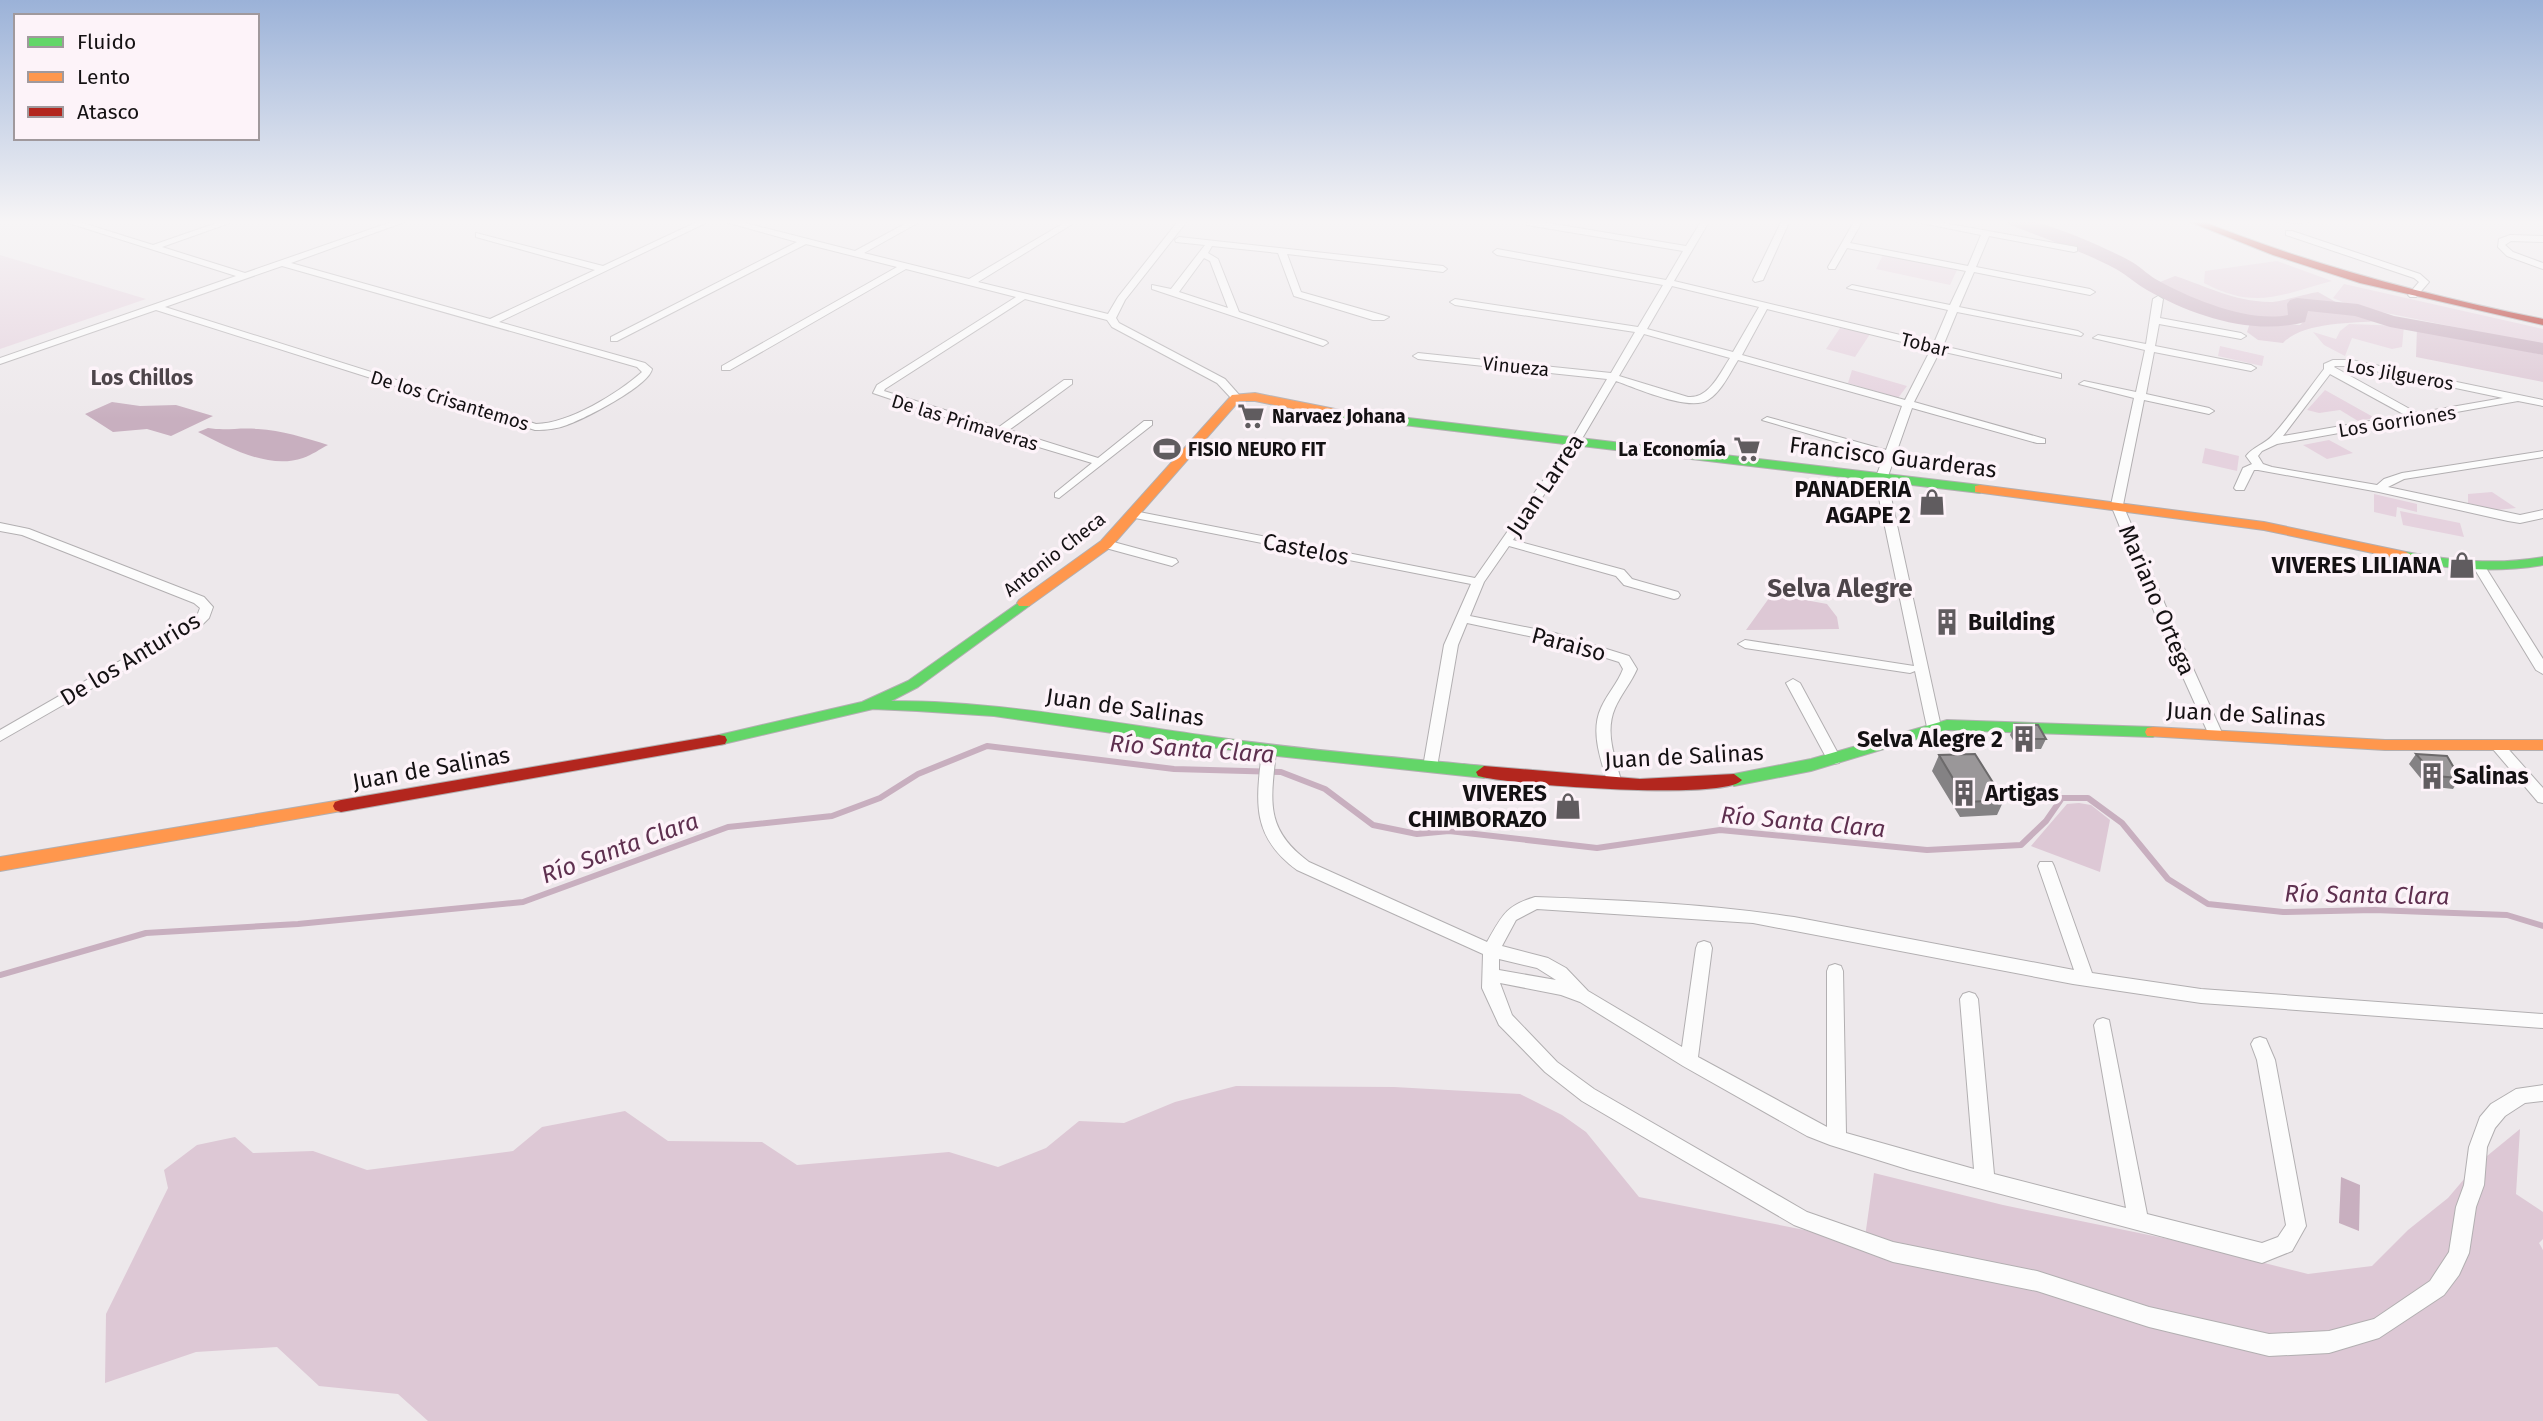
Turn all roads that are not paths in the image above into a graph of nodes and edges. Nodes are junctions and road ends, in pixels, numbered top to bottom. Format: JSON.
{"nodes":[{"id":1,"x":212,"y":286,"type":"edge"},
{"id":2,"x":366,"y":286,"type":"edge"},
{"id":3,"x":566,"y":286,"type":"edge"},
{"id":4,"x":718,"y":286,"type":"edge"},
{"id":5,"x":869,"y":286,"type":"edge"},
{"id":6,"x":978,"y":286,"type":"edge"},
{"id":7,"x":1131,"y":286,"type":"edge"},
{"id":8,"x":1153,"y":286,"type":"edge"},
{"id":9,"x":1177,"y":286,"type":"edge"},
{"id":10,"x":1224,"y":286,"type":"edge"},
{"id":11,"x":1294,"y":286,"type":"edge"},
{"id":12,"x":1669,"y":286,"type":"edge"},
{"id":13,"x":1680,"y":286,"type":"edge"},
{"id":14,"x":1963,"y":286,"type":"edge"},
{"id":15,"x":2062,"y":286,"type":"edge"},
{"id":16,"x":2382,"y":286,"type":"edge"},
{"id":17,"x":2420,"y":286,"type":"edge"},
{"id":18,"x":1852,"y":288,"type":"dead end"},
{"id":19,"x":1172,"y":292,"type":"junction"},
{"id":20,"x":2090,"y":292,"type":"dead end"},
{"id":21,"x":2413,"y":295,"type":"junction"},
{"id":22,"x":1022,"y":298,"type":"junction"},
{"id":23,"x":2158,"y":299,"type":"dead end"},
{"id":24,"x":1455,"y":302,"type":"dead end"},
{"id":25,"x":1765,"y":305,"type":"junction"},
{"id":26,"x":156,"y":307,"type":"junction"},
{"id":27,"x":1954,"y":309,"type":"junction"},
{"id":28,"x":1235,"y":313,"type":"junction"},
{"id":29,"x":1384,"y":317,"type":"dead end"},
{"id":30,"x":1111,"y":318,"type":"junction"},
{"id":31,"x":2154,"y":320,"type":"junction"},
{"id":32,"x":493,"y":321,"type":"junction"},
{"id":33,"x":2543,"y":322,"type":"edge"},
{"id":34,"x":1641,"y":330,"type":"junction"},
{"id":35,"x":2078,"y":334,"type":"dead end"},
{"id":36,"x":2241,"y":336,"type":"dead end"},
{"id":37,"x":2098,"y":338,"type":"dead end"},
{"id":38,"x":614,"y":339,"type":"dead end"},
{"id":39,"x":1323,"y":343,"type":"dead end"},
{"id":40,"x":1937,"y":347,"type":"junction"},
{"id":41,"x":2150,"y":348,"type":"junction"},
{"id":42,"x":1419,"y":356,"type":"dead end"},
{"id":43,"x":1734,"y":356,"type":"junction"},
{"id":44,"x":0,"y":360,"type":"edge"},
{"id":45,"x":726,"y":368,"type":"dead end"},
{"id":46,"x":2251,"y":368,"type":"dead end"},
{"id":47,"x":2329,"y":369,"type":"junction"},
{"id":48,"x":1613,"y":376,"type":"junction"},
{"id":49,"x":2057,"y":376,"type":"dead end"},
{"id":50,"x":1069,"y":382,"type":"dead end"},
{"id":51,"x":2084,"y":384,"type":"dead end"},
{"id":52,"x":2138,"y":395,"type":"junction"},
{"id":53,"x":1236,"y":397,"type":"junction"},
{"id":54,"x":2519,"y":398,"type":"junction"},
{"id":55,"x":2543,"y":403,"type":"edge"},
{"id":56,"x":1908,"y":404,"type":"junction"},
{"id":57,"x":2209,"y":411,"type":"dead end"},
{"id":58,"x":2417,"y":417,"type":"junction"},
{"id":59,"x":1767,"y":420,"type":"dead end"},
{"id":60,"x":1148,"y":423,"type":"dead end"},
{"id":61,"x":999,"y":432,"type":"junction"},
{"id":62,"x":2041,"y":441,"type":"dead end"},
{"id":63,"x":2274,"y":441,"type":"junction"},
{"id":64,"x":1575,"y":442,"type":"junction"},
{"id":65,"x":1888,"y":454,"type":"junction"},
{"id":66,"x":2543,"y":454,"type":"edge"},
{"id":67,"x":1100,"y":462,"type":"junction"},
{"id":68,"x":2259,"y":466,"type":"junction"},
{"id":69,"x":1881,"y":479,"type":"junction"},
{"id":70,"x":2240,"y":488,"type":"dead end"},
{"id":71,"x":2379,"y":489,"type":"junction"},
{"id":72,"x":1059,"y":495,"type":"dead end"},
{"id":73,"x":2116,"y":505,"type":"junction"},
{"id":74,"x":2543,"y":514,"type":"edge"},
{"id":75,"x":1134,"y":515,"type":"junction"},
{"id":76,"x":0,"y":527,"type":"edge"},
{"id":77,"x":1506,"y":542,"type":"junction"},
{"id":78,"x":1106,"y":544,"type":"junction"},
{"id":79,"x":2543,"y":561,"type":"edge"},
{"id":80,"x":1172,"y":562,"type":"dead end"},
{"id":81,"x":2480,"y":568,"type":"junction"},
{"id":82,"x":1478,"y":582,"type":"junction"},
{"id":83,"x":1674,"y":595,"type":"dead end"},
{"id":84,"x":1463,"y":618,"type":"junction"},
{"id":85,"x":1745,"y":644,"type":"dead end"},
{"id":86,"x":956,"y":653,"type":"junction"},
{"id":87,"x":1910,"y":669,"type":"dead end"},
{"id":88,"x":2543,"y":670,"type":"edge"},
{"id":89,"x":1793,"y":683,"type":"dead end"},
{"id":90,"x":956,"y":705,"type":"junction"},
{"id":91,"x":867,"y":706,"type":"junction"},
{"id":92,"x":1934,"y":727,"type":"junction"},
{"id":93,"x":2216,"y":734,"type":"junction"},
{"id":94,"x":0,"y":736,"type":"edge"},
{"id":95,"x":2497,"y":745,"type":"junction"},
{"id":96,"x":2543,"y":745,"type":"edge"},
{"id":97,"x":1269,"y":751,"type":"junction"},
{"id":98,"x":1834,"y":759,"type":"junction"},
{"id":99,"x":1430,"y":767,"type":"junction"},
{"id":100,"x":1615,"y":784,"type":"junction"},
{"id":101,"x":2543,"y":798,"type":"edge"},
{"id":102,"x":0,"y":864,"type":"edge"},
{"id":103,"x":2046,"y":866,"type":"dead end"},
{"id":104,"x":1704,"y":948,"type":"dead end"},
{"id":105,"x":1491,"y":950,"type":"junction"},
{"id":106,"x":1835,"y":971,"type":"dead end"},
{"id":107,"x":1491,"y":975,"type":"junction"},
{"id":108,"x":2085,"y":978,"type":"junction"},
{"id":109,"x":1586,"y":997,"type":"junction"},
{"id":110,"x":1969,"y":999,"type":"dead end"},
{"id":111,"x":2543,"y":1021,"type":"edge"},
{"id":112,"x":2103,"y":1025,"type":"dead end"},
{"id":113,"x":2260,"y":1044,"type":"dead end"},
{"id":114,"x":1689,"y":1061,"type":"junction"},
{"id":115,"x":2543,"y":1093,"type":"edge"},
{"id":116,"x":1837,"y":1139,"type":"junction"},
{"id":117,"x":1985,"y":1180,"type":"junction"},
{"id":118,"x":2138,"y":1220,"type":"junction"}],
"edges":[{"from":1,"to":26,"type":"street"},
{"from":2,"to":32,"type":"street","name":"De los Crisantemos"},
{"from":3,"to":32,"type":"street"},
{"from":4,"to":38,"type":"street"},
{"from":5,"to":45,"type":"street"},
{"from":6,"to":22,"type":"street"},
{"from":7,"to":30,"type":"street"},
{"from":8,"to":19,"type":"street"},
{"from":9,"to":19,"type":"street"},
{"from":10,"to":28,"type":"street"},
{"from":11,"to":29,"type":"street"},
{"from":12,"to":34,"type":"street","name":"Juan Larrea"},
{"from":13,"to":25,"type":"street","name":"Tobar"},
{"from":14,"to":27,"type":"street"},
{"from":15,"to":20,"type":"street"},
{"from":16,"to":21,"type":"main road"},
{"from":17,"to":21,"type":"street"},
{"from":18,"to":27,"type":"street"},
{"from":19,"to":28,"type":"street"},
{"from":21,"to":33,"type":"main road"},
{"from":22,"to":30,"type":"street"},
{"from":22,"to":61,"type":"street","name":"De las Primaveras"},
{"from":23,"to":31,"type":"street","name":"Mariano Ortega"},
{"from":24,"to":34,"type":"street"},
{"from":25,"to":40,"type":"street","name":"Tobar"},
{"from":25,"to":43,"type":"street"},
{"from":26,"to":32,"type":"street","name":"De los Crisantemos"},
{"from":26,"to":44,"type":"street"},
{"from":27,"to":35,"type":"street"},
{"from":27,"to":40,"type":"street"},
{"from":28,"to":39,"type":"street"},
{"from":30,"to":53,"type":"street"},
{"from":31,"to":36,"type":"street"},
{"from":31,"to":41,"type":"street","name":"Mariano Ortega"},
{"from":34,"to":43,"type":"street"},
{"from":34,"to":48,"type":"street","name":"Juan Larrea"},
{"from":37,"to":41,"type":"street"},
{"from":40,"to":49,"type":"street","name":"Tobar"},
{"from":40,"to":56,"type":"street"},
{"from":41,"to":46,"type":"street"},
{"from":41,"to":52,"type":"street","name":"Mariano Ortega"},
{"from":42,"to":48,"type":"street","name":"Vinueza"},
{"from":43,"to":48,"type":"street","name":"Vinueza"},
{"from":43,"to":56,"type":"street"},
{"from":47,"to":54,"type":"street","name":"Los Jilgueros"},
{"from":47,"to":58,"type":"street"},
{"from":47,"to":63,"type":"street","name":"Los Jilgueros"},
{"from":48,"to":64,"type":"street","name":"Juan Larrea"},
{"from":50,"to":61,"type":"street"},
{"from":51,"to":52,"type":"street"},
{"from":52,"to":57,"type":"street"},
{"from":52,"to":73,"type":"street","name":"Mariano Ortega"},
{"from":53,"to":64,"type":"main road","name":"Francisco Guarderas"},
{"from":53,"to":75,"type":"main road","name":"Antonio Checa"},
{"from":54,"to":55,"type":"street","name":"Los Jilgueros"},
{"from":54,"to":58,"type":"street","name":"Los Gorriones"},
{"from":56,"to":62,"type":"street"},
{"from":56,"to":65,"type":"street"},
{"from":58,"to":63,"type":"street","name":"Los Gorriones"},
{"from":59,"to":65,"type":"street"},
{"from":60,"to":67,"type":"street"},
{"from":61,"to":67,"type":"street","name":"De las Primaveras"},
{"from":63,"to":68,"type":"street","name":"Los Jilgueros"},
{"from":64,"to":69,"type":"main road","name":"Francisco Guarderas"},
{"from":64,"to":77,"type":"street","name":"Juan Larrea"},
{"from":65,"to":69,"type":"street"},
{"from":66,"to":71,"type":"street"},
{"from":67,"to":72,"type":"street"},
{"from":68,"to":70,"type":"street"},
{"from":68,"to":71,"type":"street"},
{"from":69,"to":73,"type":"main road","name":"Francisco Guarderas"},
{"from":69,"to":92,"type":"street"},
{"from":71,"to":74,"type":"street"},
{"from":73,"to":81,"type":"main road","name":"Francisco Guarderas"},
{"from":73,"to":93,"type":"street","name":"Mariano Ortega"},
{"from":75,"to":78,"type":"main road","name":"Antonio Checa"},
{"from":75,"to":82,"type":"street","name":"Castelos"},
{"from":76,"to":94,"type":"street","name":"De los Anturios"},
{"from":77,"to":82,"type":"street","name":"Juan Larrea"},
{"from":77,"to":83,"type":"street"},
{"from":78,"to":80,"type":"street"},
{"from":78,"to":86,"type":"main road","name":"Antonio Checa"},
{"from":79,"to":81,"type":"main road","name":"Francisco Guarderas"},
{"from":81,"to":88,"type":"street"},
{"from":82,"to":84,"type":"street","name":"Juan Larrea"},
{"from":84,"to":99,"type":"street","name":"Juan Larrea"},
{"from":84,"to":100,"type":"street","name":"Paraiso"},
{"from":85,"to":87,"type":"street"},
{"from":86,"to":90,"type":"main road"},
{"from":86,"to":91,"type":"main road","name":"Juan de Salinas"},
{"from":89,"to":98,"type":"street"},
{"from":90,"to":91,"type":"main road","name":"Juan de Salinas"},
{"from":90,"to":97,"type":"main road","name":"Juan de Salinas"},
{"from":91,"to":102,"type":"main road","name":"Juan de Salinas"},
{"from":92,"to":93,"type":"main road","name":"Juan de Salinas"},
{"from":92,"to":98,"type":"main road","name":"Juan de Salinas"},
{"from":93,"to":95,"type":"main road","name":"Juan de Salinas"},
{"from":95,"to":96,"type":"main road","name":"Juan de Salinas"},
{"from":95,"to":101,"type":"street"},
{"from":97,"to":99,"type":"main road","name":"Juan de Salinas"},
{"from":97,"to":105,"type":"street"},
{"from":98,"to":100,"type":"main road","name":"Juan de Salinas"},
{"from":99,"to":100,"type":"main road","name":"Juan de Salinas"},
{"from":103,"to":108,"type":"street"},
{"from":104,"to":114,"type":"street"},
{"from":105,"to":107,"type":"street"},
{"from":105,"to":108,"type":"street"},
{"from":105,"to":109,"type":"street"},
{"from":106,"to":116,"type":"street"},
{"from":107,"to":109,"type":"street"},
{"from":107,"to":115,"type":"street"},
{"from":108,"to":111,"type":"street"},
{"from":109,"to":114,"type":"street"},
{"from":110,"to":117,"type":"street"},
{"from":112,"to":118,"type":"street"},
{"from":113,"to":118,"type":"street"},
{"from":114,"to":116,"type":"street"},
{"from":116,"to":117,"type":"street"},
{"from":117,"to":118,"type":"street"}]}
